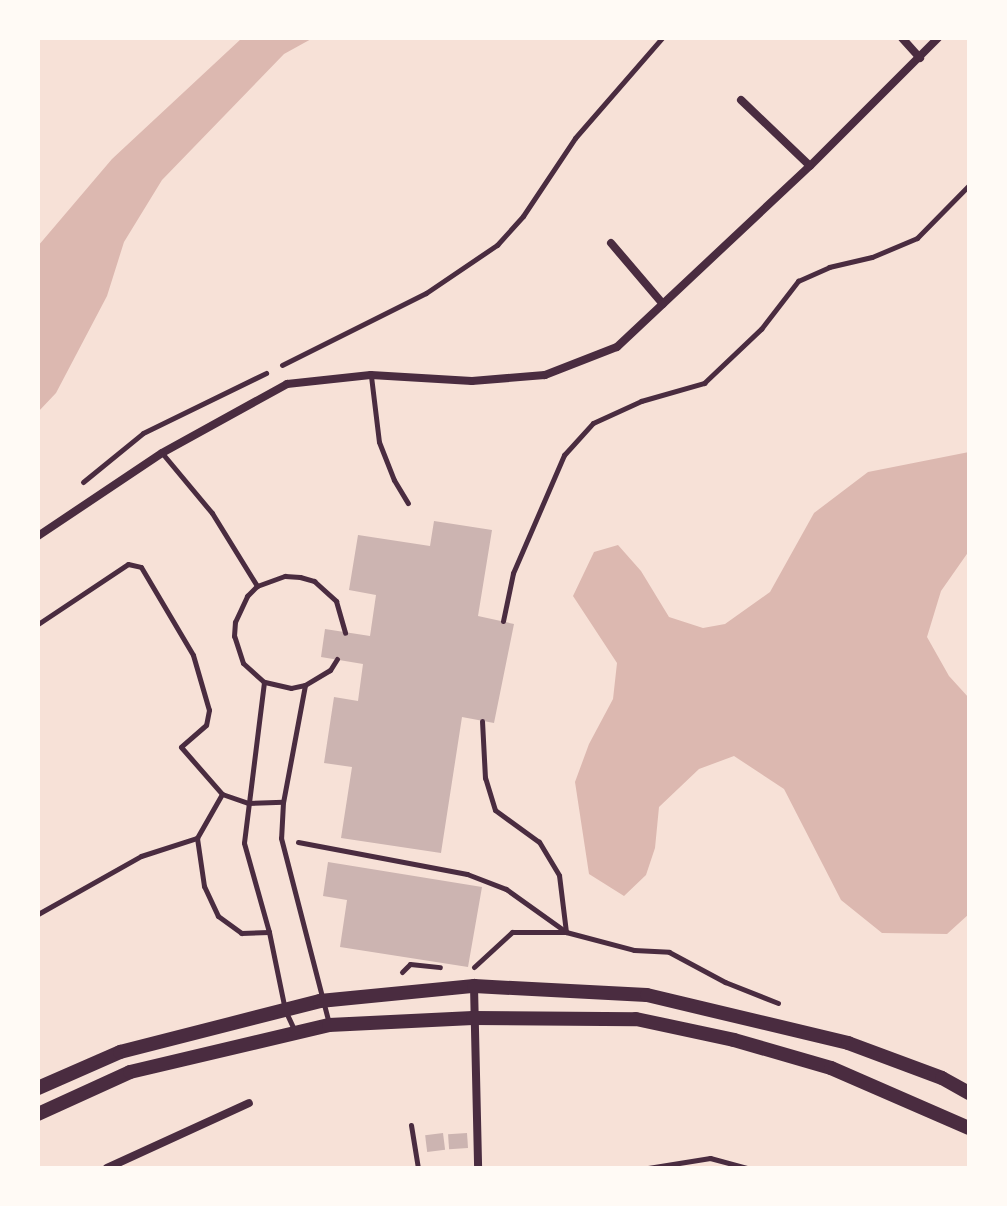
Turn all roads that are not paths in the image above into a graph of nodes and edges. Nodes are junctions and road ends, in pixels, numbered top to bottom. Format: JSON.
{"nodes":[{"id":1,"x":902,"y":38,"type":"edge"},
{"id":2,"x":938,"y":38,"type":"edge"},
{"id":3,"x":920,"y":58,"type":"junction"},
{"id":4,"x":741,"y":100,"type":"dead end"},
{"id":5,"x":810,"y":166,"type":"junction"},
{"id":6,"x":611,"y":243,"type":"dead end"},
{"id":7,"x":663,"y":304,"type":"junction"},
{"id":8,"x":371,"y":375,"type":"junction"},
{"id":9,"x":162,"y":453,"type":"junction"},
{"id":10,"x":408,"y":503,"type":"dead end"},
{"id":11,"x":38,"y":536,"type":"edge"},
{"id":12,"x":257,"y":586,"type":"junction"},
{"id":13,"x":38,"y":624,"type":"edge"},
{"id":14,"x":345,"y":633,"type":"dead end"},
{"id":15,"x":337,"y":659,"type":"dead end"},
{"id":16,"x":264,"y":682,"type":"junction"},
{"id":17,"x":305,"y":685,"type":"junction"},
{"id":18,"x":222,"y":794,"type":"junction"},
{"id":19,"x":283,"y":802,"type":"junction"},
{"id":20,"x":248,"y":803,"type":"junction"},
{"id":21,"x":197,"y":838,"type":"junction"},
{"id":22,"x":38,"y":914,"type":"edge"},
{"id":23,"x":269,"y":932,"type":"junction"},
{"id":24,"x":474,"y":986,"type":"junction"},
{"id":25,"x":320,"y":1001,"type":"junction"},
{"id":26,"x":285,"y":1010,"type":"junction"},
{"id":27,"x":473,"y":1018,"type":"junction"},
{"id":28,"x":329,"y":1025,"type":"junction"},
{"id":29,"x":295,"y":1031,"type":"junction"},
{"id":30,"x":38,"y":1088,"type":"edge"},
{"id":31,"x":969,"y":1093,"type":"edge"},
{"id":32,"x":249,"y":1103,"type":"dead end"},
{"id":33,"x":38,"y":1114,"type":"edge"},
{"id":34,"x":969,"y":1128,"type":"edge"},
{"id":35,"x":107,"y":1168,"type":"edge"},
{"id":36,"x":478,"y":1168,"type":"edge"}],
"edges":[{"from":1,"to":3,"type":"street"},
{"from":2,"to":3,"type":"street"},
{"from":3,"to":5,"type":"street"},
{"from":4,"to":5,"type":"street"},
{"from":5,"to":7,"type":"street"},
{"from":6,"to":7,"type":"street"},
{"from":7,"to":8,"type":"street"},
{"from":8,"to":9,"type":"street"},
{"from":8,"to":10,"type":"lane"},
{"from":9,"to":11,"type":"street"},
{"from":9,"to":12,"type":"lane"},
{"from":12,"to":14,"type":"lane"},
{"from":12,"to":16,"type":"lane"},
{"from":13,"to":18,"type":"lane"},
{"from":15,"to":17,"type":"lane"},
{"from":16,"to":17,"type":"lane"},
{"from":16,"to":20,"type":"lane"},
{"from":17,"to":19,"type":"lane"},
{"from":18,"to":20,"type":"lane"},
{"from":18,"to":21,"type":"lane"},
{"from":19,"to":20,"type":"lane"},
{"from":19,"to":25,"type":"lane"},
{"from":20,"to":23,"type":"lane"},
{"from":21,"to":22,"type":"lane"},
{"from":21,"to":23,"type":"lane"},
{"from":23,"to":26,"type":"lane"},
{"from":24,"to":25,"type":"street"},
{"from":24,"to":27,"type":"street"},
{"from":24,"to":31,"type":"street"},
{"from":25,"to":26,"type":"street"},
{"from":25,"to":28,"type":"lane"},
{"from":26,"to":29,"type":"lane"},
{"from":26,"to":30,"type":"street"},
{"from":27,"to":28,"type":"street"},
{"from":27,"to":34,"type":"street"},
{"from":27,"to":36,"type":"street"},
{"from":28,"to":29,"type":"street"},
{"from":29,"to":33,"type":"street"},
{"from":32,"to":35,"type":"street"}]}
